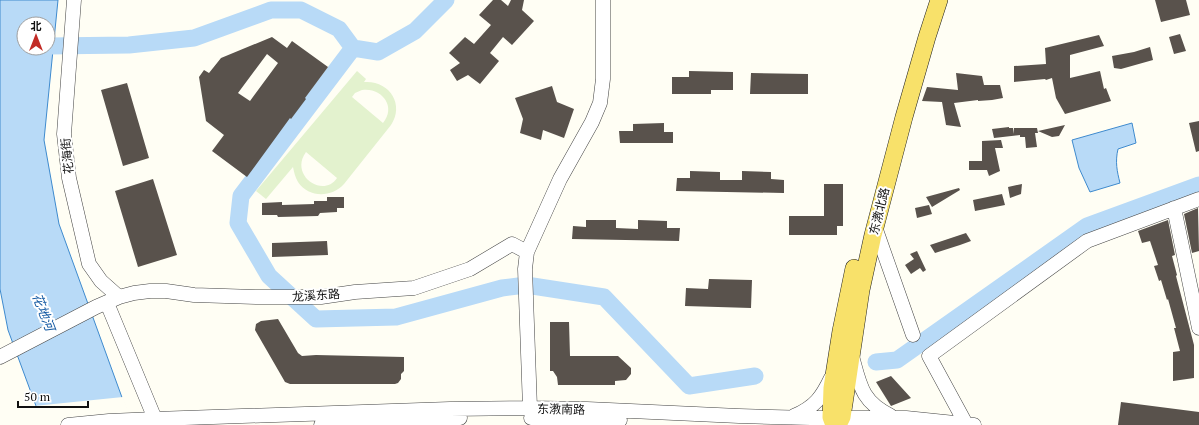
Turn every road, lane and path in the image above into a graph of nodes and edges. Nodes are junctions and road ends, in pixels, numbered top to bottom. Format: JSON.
{"nodes":[{"id":1,"x":74,"y":0,"type":"edge"},
{"id":2,"x":603,"y":0,"type":"edge"},
{"id":3,"x":928,"y":0,"type":"edge"},
{"id":4,"x":939,"y":0,"type":"edge"},
{"id":5,"x":1199,"y":199,"type":"edge"},
{"id":6,"x":1174,"y":208,"type":"junction"},
{"id":7,"x":875,"y":227,"type":"junction"},
{"id":8,"x":527,"y":252,"type":"junction"},
{"id":9,"x":107,"y":302,"type":"junction"},
{"id":10,"x":1199,"y":328,"type":"edge"},
{"id":11,"x":912,"y":335,"type":"dead end"},
{"id":12,"x":852,"y":355,"type":"junction"},
{"id":13,"x":0,"y":357,"type":"edge"},
{"id":14,"x":834,"y":372,"type":"junction"},
{"id":15,"x":530,"y":408,"type":"junction"},
{"id":16,"x":792,"y":417,"type":"junction"},
{"id":17,"x":893,"y":417,"type":"junction"},
{"id":18,"x":151,"y":419,"type":"junction"},
{"id":19,"x":836,"y":421,"type":"edge"},
{"id":20,"x":970,"y":424,"type":"edge"},
{"id":21,"x":68,"y":425,"type":"edge"},
{"id":22,"x":321,"y":425,"type":"edge"},
{"id":23,"x":730,"y":425,"type":"edge"}],
"edges":[{"from":1,"to":9,"type":"street","name":"花海街"},
{"from":2,"to":8,"type":"street"},
{"from":3,"to":14,"type":"main road","name":"东漖北路"},
{"from":4,"to":7,"type":"main road","name":"东漖北路"},
{"from":5,"to":6,"type":"street"},
{"from":6,"to":10,"type":"street"},
{"from":6,"to":20,"type":"street"},
{"from":7,"to":11,"type":"street"},
{"from":7,"to":12,"type":"main road","name":"东漖北路"},
{"from":8,"to":9,"type":"street","name":"龙溪东路"},
{"from":8,"to":15,"type":"street"},
{"from":9,"to":13,"type":"street","name":"龙溪东路"},
{"from":9,"to":18,"type":"street"},
{"from":12,"to":17,"type":"street"},
{"from":12,"to":19,"type":"main road","name":"东漖北路"},
{"from":14,"to":16,"type":"street"},
{"from":14,"to":19,"type":"main road","name":"东漖北路"},
{"from":15,"to":16,"type":"street","name":"东漖南路"},
{"from":15,"to":18,"type":"street","name":"东漖南路"},
{"from":16,"to":19,"type":"street","name":"东漖南路"},
{"from":17,"to":19,"type":"street","name":"东漖南路"},
{"from":17,"to":20,"type":"street","name":"东漖南路"},
{"from":18,"to":21,"type":"street","name":"东漖南路"},
{"from":22,"to":23,"type":"street","name":"东漖南路"}]}
